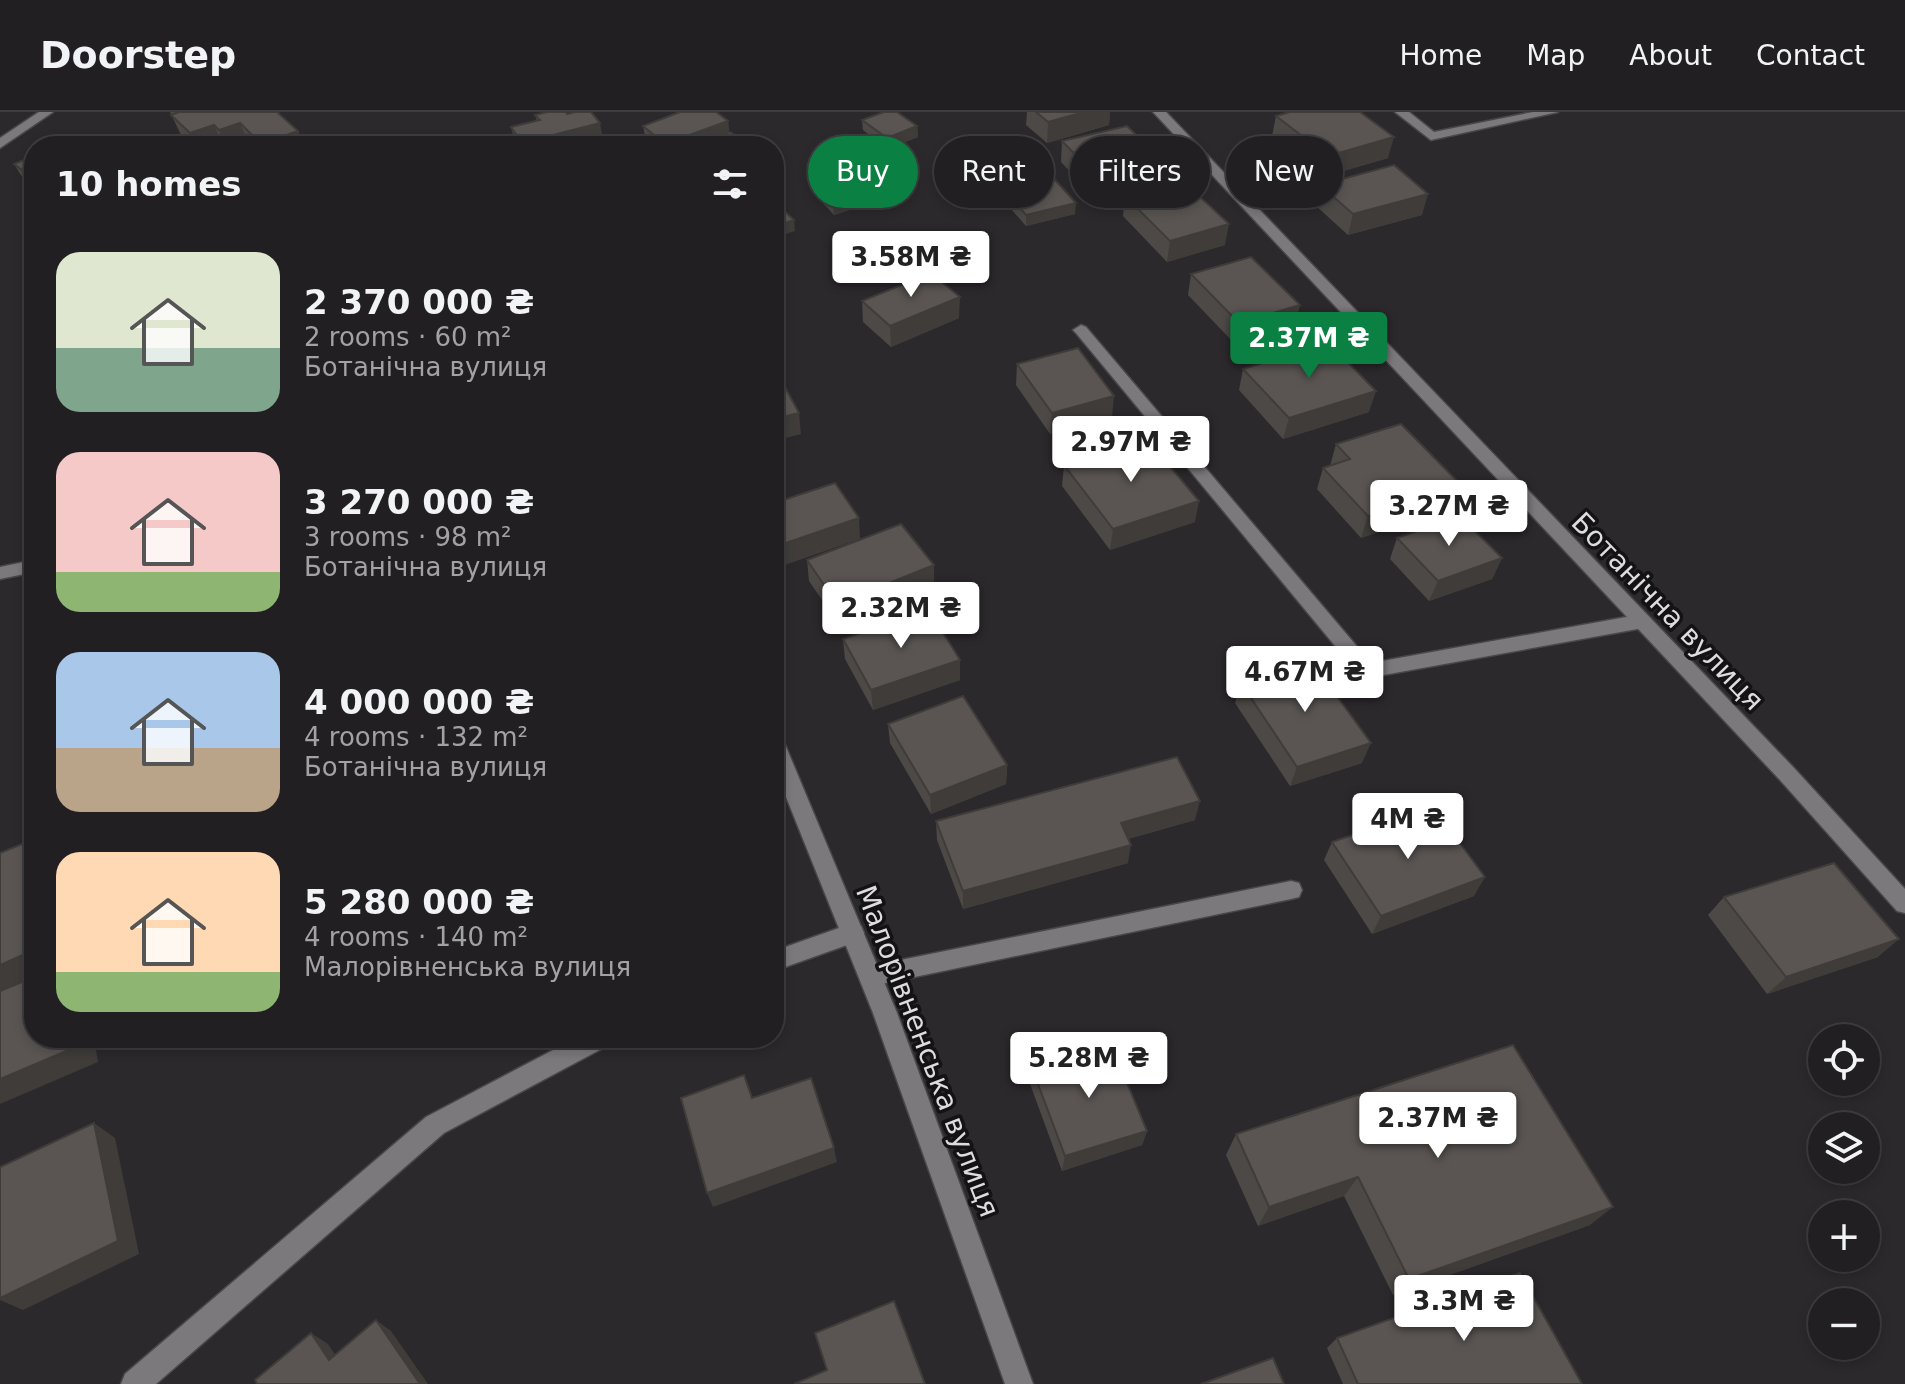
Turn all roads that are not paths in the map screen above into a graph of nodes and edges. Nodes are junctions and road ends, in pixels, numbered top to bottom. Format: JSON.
{"nodes":[{"id":1,"x":47,"y":112,"type":"edge"},
{"id":2,"x":1159,"y":112,"type":"edge"},
{"id":3,"x":1401,"y":112,"type":"edge"},
{"id":4,"x":1552,"y":112,"type":"edge"},
{"id":5,"x":0,"y":144,"type":"edge"},
{"id":6,"x":1081,"y":330,"type":"dead end"},
{"id":7,"x":24,"y":568,"type":"edge"},
{"id":8,"x":0,"y":573,"type":"edge"},
{"id":9,"x":1643,"y":621,"type":"junction"},
{"id":10,"x":784,"y":766,"type":"edge"},
{"id":11,"x":1291,"y":890,"type":"dead end"},
{"id":12,"x":1905,"y":904,"type":"edge"},
{"id":13,"x":853,"y":933,"type":"junction"},
{"id":14,"x":784,"y":957,"type":"edge"},
{"id":15,"x":871,"y":976,"type":"junction"},
{"id":16,"x":580,"y":1048,"type":"edge"},
{"id":17,"x":135,"y":1384,"type":"edge"},
{"id":18,"x":1019,"y":1384,"type":"edge"}],
"edges":[{"from":1,"to":5,"type":"street"},
{"from":2,"to":9,"type":"street","name":"Ботанічна вулиця"},
{"from":3,"to":4,"type":"street"},
{"from":6,"to":9,"type":"street"},
{"from":7,"to":8,"type":"street"},
{"from":9,"to":12,"type":"street","name":"Ботанічна вулиця"},
{"from":10,"to":13,"type":"street","name":"Малорівненська вулиця"},
{"from":11,"to":15,"type":"street"},
{"from":13,"to":14,"type":"street"},
{"from":13,"to":15,"type":"street","name":"Малорівненська вулиця"},
{"from":15,"to":18,"type":"street","name":"Малорівненська вулиця"},
{"from":16,"to":17,"type":"street"}]}
